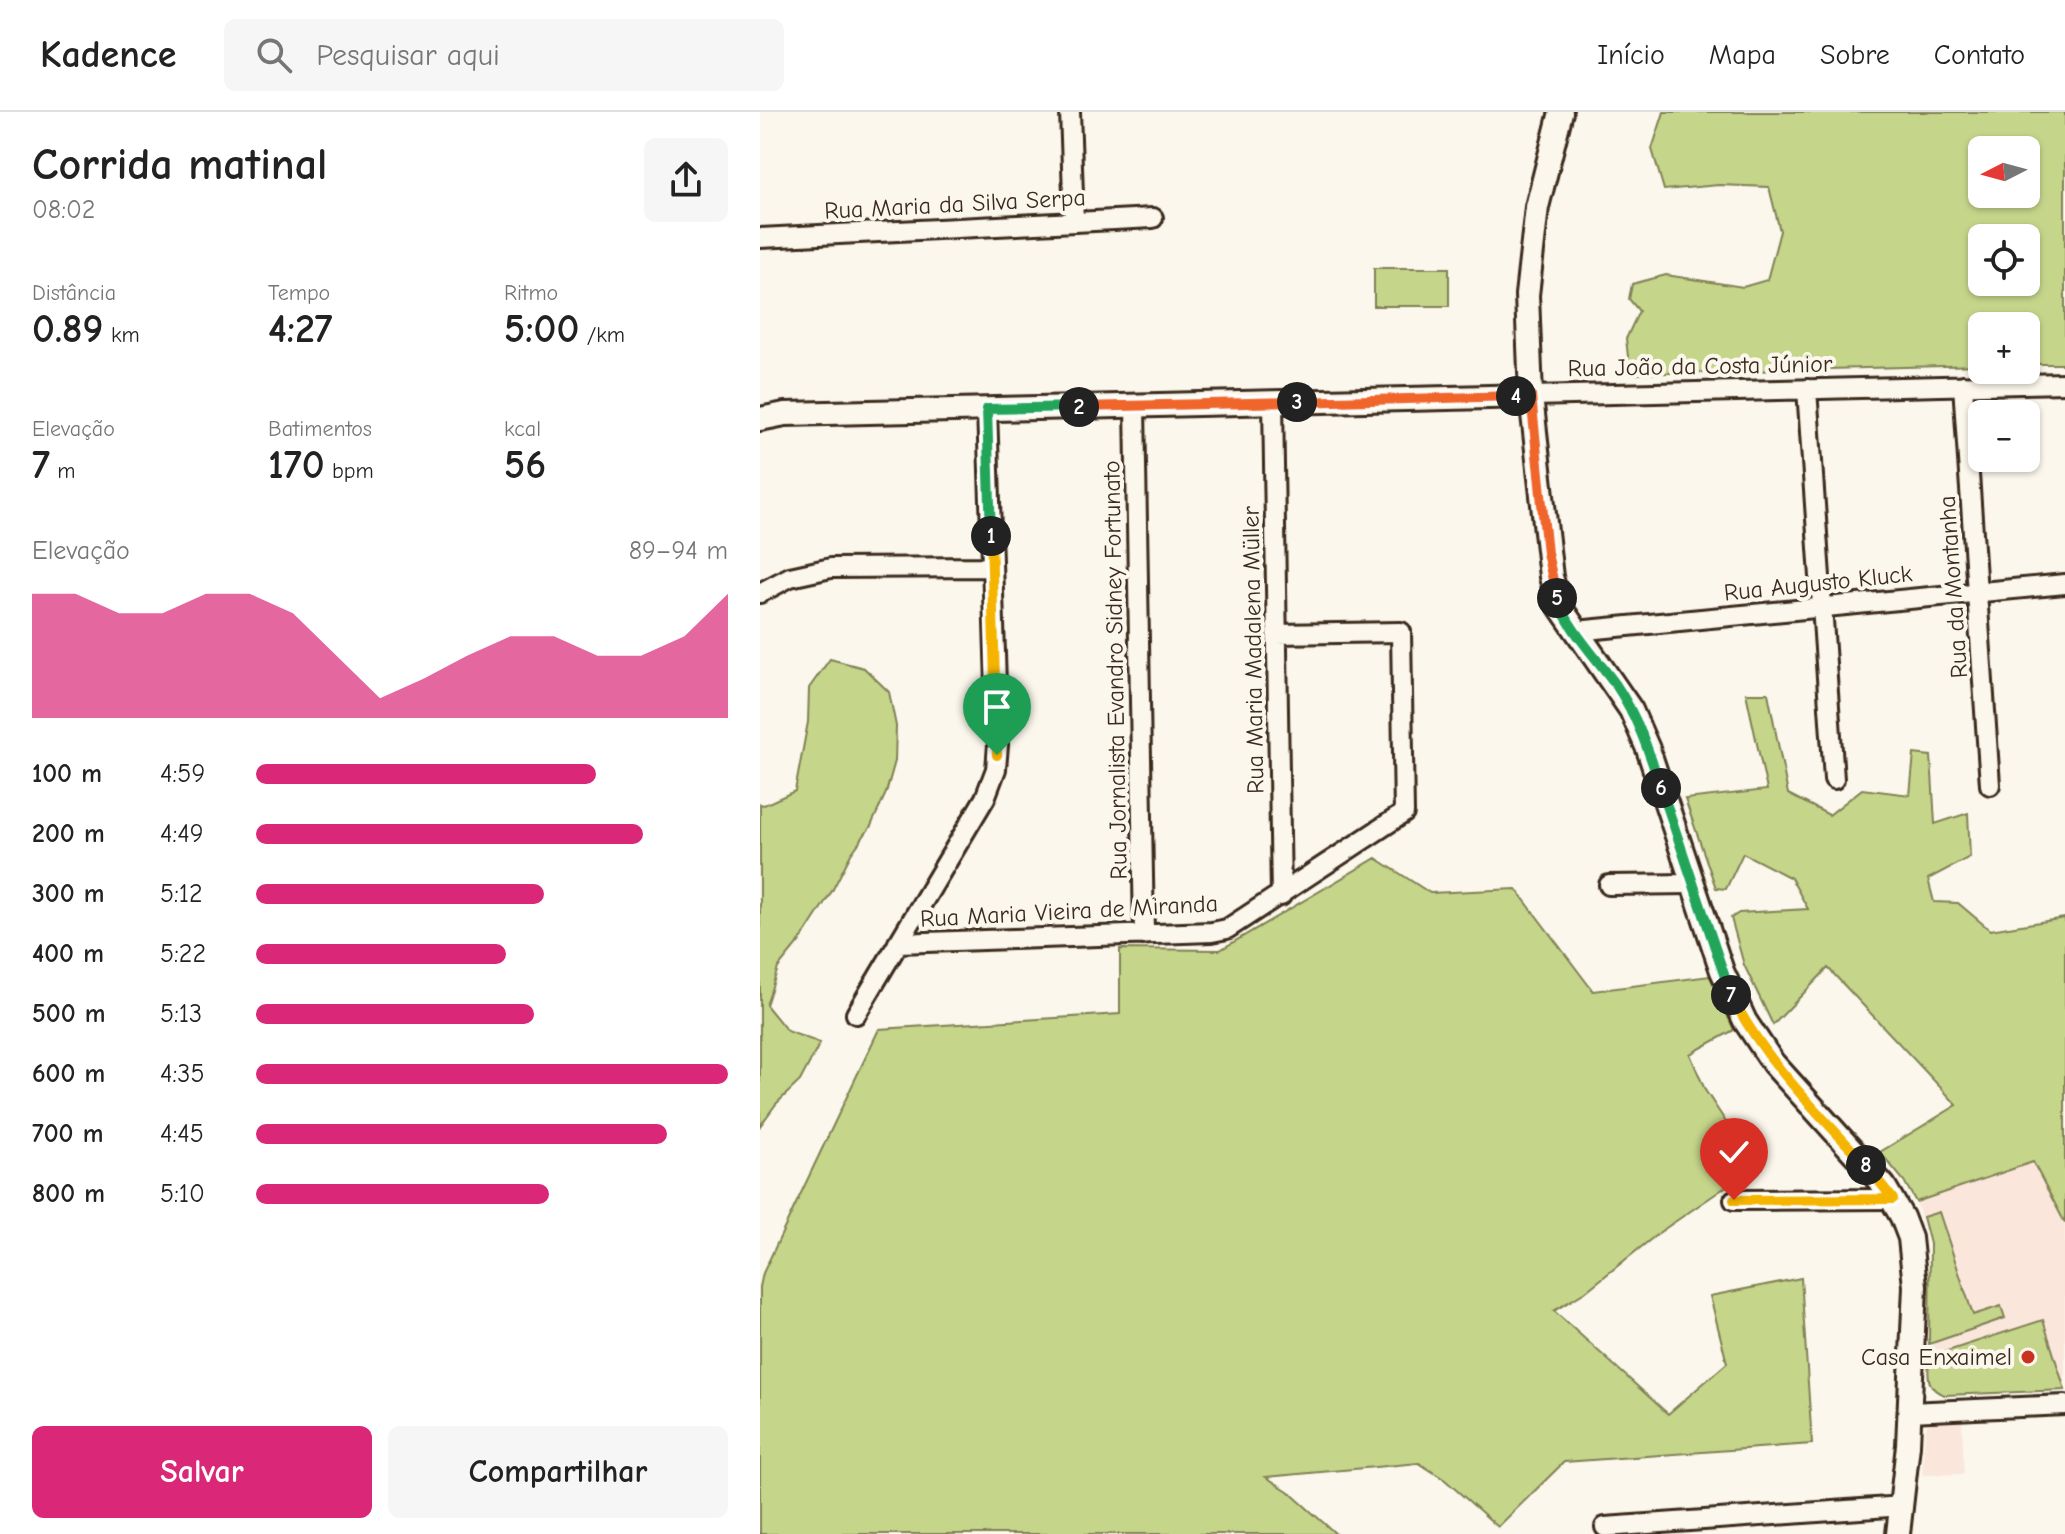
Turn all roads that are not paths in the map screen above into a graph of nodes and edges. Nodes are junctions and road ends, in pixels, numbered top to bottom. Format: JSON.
{"nodes":[{"id":1,"x":1070,"y":112,"type":"edge"},
{"id":2,"x":1561,"y":112,"type":"edge"},
{"id":3,"x":1153,"y":218,"type":"dead end"},
{"id":4,"x":1074,"y":222,"type":"junction"},
{"id":5,"x":760,"y":238,"type":"edge"},
{"id":6,"x":2065,"y":383,"type":"edge"},
{"id":7,"x":1963,"y":385,"type":"junction"},
{"id":8,"x":1807,"y":389,"type":"junction"},
{"id":9,"x":1531,"y":396,"type":"junction"},
{"id":10,"x":1273,"y":402,"type":"junction"},
{"id":11,"x":1135,"y":406,"type":"junction"},
{"id":12,"x":987,"y":409,"type":"junction"},
{"id":13,"x":760,"y":419,"type":"edge"},
{"id":14,"x":992,"y":567,"type":"junction"},
{"id":15,"x":2065,"y":584,"type":"edge"},
{"id":16,"x":1977,"y":591,"type":"junction"},
{"id":17,"x":760,"y":593,"type":"edge"},
{"id":18,"x":1822,"y":607,"type":"junction"},
{"id":19,"x":1576,"y":631,"type":"junction"},
{"id":20,"x":1276,"y":634,"type":"junction"},
{"id":21,"x":1834,"y":779,"type":"dead end"},
{"id":22,"x":1990,"y":785,"type":"dead end"},
{"id":23,"x":1692,"y":884,"type":"junction"},
{"id":24,"x":1609,"y":885,"type":"dead end"},
{"id":25,"x":1281,"y":896,"type":"junction"},
{"id":26,"x":1144,"y":935,"type":"junction"},
{"id":27,"x":898,"y":943,"type":"junction"},
{"id":28,"x":856,"y":1014,"type":"dead end"},
{"id":29,"x":1893,"y":1199,"type":"junction"},
{"id":30,"x":1734,"y":1200,"type":"dead end"},
{"id":31,"x":2065,"y":1405,"type":"edge"},
{"id":32,"x":1909,"y":1412,"type":"junction"},
{"id":33,"x":1903,"y":1506,"type":"junction"},
{"id":34,"x":1605,"y":1527,"type":"dead end"},
{"id":35,"x":1898,"y":1534,"type":"edge"}],
"edges":[{"from":1,"to":4,"type":"street"},
{"from":2,"to":9,"type":"main road"},
{"from":3,"to":4,"type":"street","name":"Rua Maria da Silva Serpa"},
{"from":4,"to":5,"type":"street","name":"Rua Maria da Silva Serpa"},
{"from":6,"to":7,"type":"street","name":"Rua João da Costa Júnior"},
{"from":7,"to":8,"type":"street","name":"Rua João da Costa Júnior"},
{"from":7,"to":16,"type":"street","name":"Rua da Montanha"},
{"from":8,"to":9,"type":"street","name":"Rua João da Costa Júnior"},
{"from":8,"to":18,"type":"street"},
{"from":9,"to":10,"type":"main road","name":"Rua João da Costa Júnior"},
{"from":9,"to":19,"type":"main road"},
{"from":10,"to":11,"type":"main road","name":"Rua João da Costa Júnior"},
{"from":10,"to":20,"type":"street","name":"Rua Maria Madalena Müller"},
{"from":11,"to":12,"type":"main road","name":"Rua João da Costa Júnior"},
{"from":11,"to":26,"type":"street","name":"Rua Jornalista Evandro Sidney Fortunato"},
{"from":12,"to":13,"type":"main road","name":"Rua João da Costa Júnior"},
{"from":12,"to":14,"type":"street"},
{"from":14,"to":17,"type":"street"},
{"from":14,"to":27,"type":"street"},
{"from":15,"to":16,"type":"street","name":"Rua Augusto Kluck"},
{"from":16,"to":18,"type":"street","name":"Rua Augusto Kluck"},
{"from":16,"to":22,"type":"street","name":"Rua da Montanha"},
{"from":18,"to":19,"type":"street","name":"Rua Augusto Kluck"},
{"from":18,"to":21,"type":"street"},
{"from":19,"to":23,"type":"main road"},
{"from":20,"to":25,"type":"street","name":"Rua Maria Madalena Müller"},
{"from":20,"to":25,"type":"street","name":"Rua Maria Vieira de Miranda"},
{"from":23,"to":24,"type":"street"},
{"from":23,"to":29,"type":"main road"},
{"from":25,"to":26,"type":"street","name":"Rua Maria Vieira de Miranda"},
{"from":26,"to":27,"type":"street","name":"Rua Maria Vieira de Miranda"},
{"from":27,"to":28,"type":"street"},
{"from":29,"to":30,"type":"street"},
{"from":29,"to":32,"type":"main road"},
{"from":31,"to":32,"type":"street"},
{"from":32,"to":33,"type":"main road"},
{"from":33,"to":34,"type":"street"},
{"from":33,"to":35,"type":"main road"}]}
